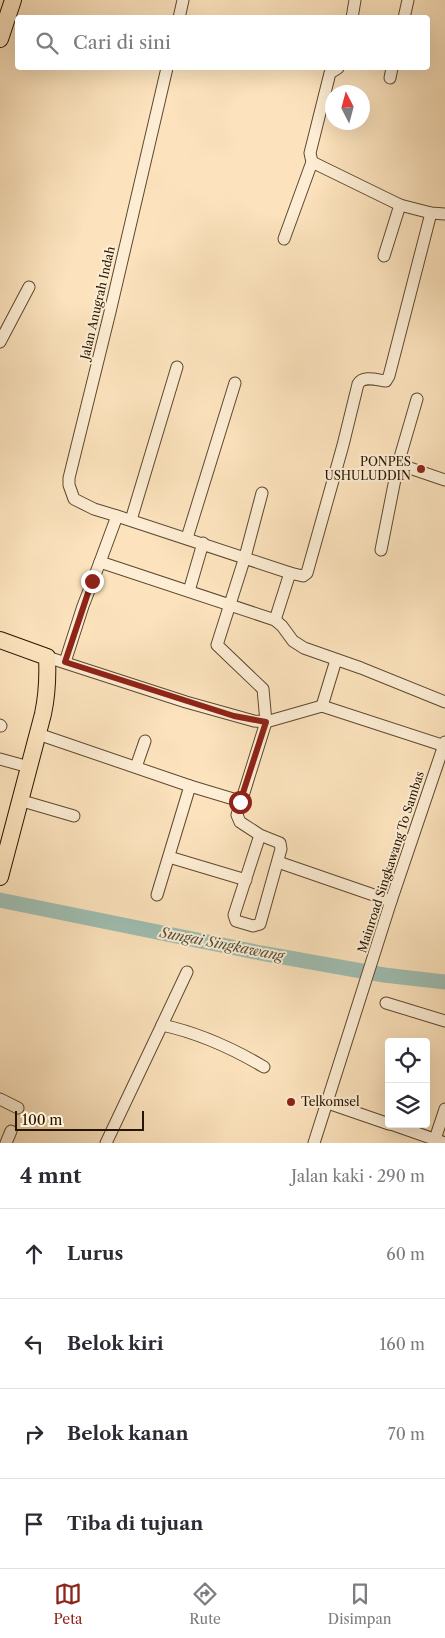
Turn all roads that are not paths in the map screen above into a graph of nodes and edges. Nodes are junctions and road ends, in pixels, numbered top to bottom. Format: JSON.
{"nodes":[{"id":1,"x":13,"y":0,"type":"edge"},
{"id":2,"x":183,"y":0,"type":"edge"},
{"id":3,"x":355,"y":0,"type":"edge"},
{"id":4,"x":408,"y":0,"type":"edge"},
{"id":5,"x":180,"y":15,"type":"edge"},
{"id":6,"x":352,"y":15,"type":"edge"},
{"id":7,"x":405,"y":15,"type":"edge"},
{"id":8,"x":0,"y":39,"type":"edge"},
{"id":9,"x":167,"y":70,"type":"edge"},
{"id":10,"x":335,"y":70,"type":"edge"},
{"id":11,"x":312,"y":162,"type":"junction"},
{"id":12,"x":400,"y":205,"type":"junction"},
{"id":13,"x":431,"y":213,"type":"junction"},
{"id":14,"x":445,"y":214,"type":"edge"},
{"id":15,"x":284,"y":239,"type":"dead end"},
{"id":16,"x":384,"y":256,"type":"dead end"},
{"id":17,"x":29,"y":287,"type":"dead end"},
{"id":18,"x":0,"y":342,"type":"edge"},
{"id":19,"x":178,"y":368,"type":"dead end"},
{"id":20,"x":234,"y":383,"type":"dead end"},
{"id":21,"x":417,"y":399,"type":"dead end"},
{"id":22,"x":398,"y":464,"type":"junction"},
{"id":23,"x":445,"y":480,"type":"edge"},
{"id":24,"x":262,"y":493,"type":"dead end"},
{"id":25,"x":117,"y":516,"type":"junction"},
{"id":26,"x":131,"y":520,"type":"junction"},
{"id":27,"x":187,"y":538,"type":"junction"},
{"id":28,"x":203,"y":543,"type":"junction"},
{"id":29,"x":381,"y":550,"type":"dead end"},
{"id":30,"x":245,"y":557,"type":"junction"},
{"id":31,"x":100,"y":562,"type":"junction"},
{"id":32,"x":290,"y":573,"type":"junction"},
{"id":33,"x":188,"y":591,"type":"junction"},
{"id":34,"x":230,"y":605,"type":"junction"},
{"id":35,"x":275,"y":620,"type":"junction"},
{"id":36,"x":0,"y":640,"type":"edge"},
{"id":37,"x":46,"y":657,"type":"junction"},
{"id":38,"x":336,"y":660,"type":"junction"},
{"id":39,"x":65,"y":662,"type":"junction"},
{"id":40,"x":445,"y":702,"type":"edge"},
{"id":41,"x":322,"y":706,"type":"junction"},
{"id":42,"x":266,"y":722,"type":"junction"},
{"id":43,"x":38,"y":734,"type":"junction"},
{"id":44,"x":146,"y":741,"type":"dead end"},
{"id":45,"x":445,"y":745,"type":"edge"},
{"id":46,"x":0,"y":759,"type":"edge"},
{"id":47,"x":29,"y":767,"type":"junction"},
{"id":48,"x":136,"y":767,"type":"junction"},
{"id":49,"x":190,"y":786,"type":"junction"},
{"id":50,"x":19,"y":800,"type":"junction"},
{"id":51,"x":240,"y":802,"type":"junction"},
{"id":52,"x":74,"y":816,"type":"dead end"},
{"id":53,"x":260,"y":835,"type":"junction"},
{"id":54,"x":169,"y":857,"type":"junction"},
{"id":55,"x":278,"y":862,"type":"junction"},
{"id":56,"x":0,"y":877,"type":"edge"},
{"id":57,"x":246,"y":880,"type":"junction"},
{"id":58,"x":157,"y":895,"type":"dead end"},
{"id":59,"x":391,"y":902,"type":"junction"},
{"id":60,"x":187,"y":972,"type":"dead end"},
{"id":61,"x":386,"y":1003,"type":"dead end"},
{"id":62,"x":445,"y":1021,"type":"edge"},
{"id":63,"x":162,"y":1025,"type":"junction"},
{"id":64,"x":264,"y":1067,"type":"dead end"},
{"id":65,"x":0,"y":1099,"type":"edge"},
{"id":66,"x":328,"y":1103,"type":"junction"},
{"id":67,"x":18,"y":1108,"type":"dead end"},
{"id":68,"x":445,"y":1109,"type":"edge"},
{"id":69,"x":385,"y":1122,"type":"edge"},
{"id":70,"x":402,"y":1128,"type":"edge"},
{"id":71,"x":11,"y":1131,"type":"dead end"},
{"id":72,"x":440,"y":1141,"type":"edge"},
{"id":73,"x":6,"y":1143,"type":"edge"},
{"id":74,"x":106,"y":1143,"type":"edge"},
{"id":75,"x":314,"y":1143,"type":"edge"}],
"edges":[{"from":1,"to":8,"type":"highway"},
{"from":2,"to":5,"type":"street"},
{"from":3,"to":6,"type":"street"},
{"from":4,"to":7,"type":"street"},
{"from":9,"to":25,"type":"street","name":"Jalan Anugrah Indah"},
{"from":10,"to":11,"type":"street"},
{"from":11,"to":12,"type":"street"},
{"from":11,"to":15,"type":"street"},
{"from":12,"to":13,"type":"street"},
{"from":12,"to":16,"type":"street"},
{"from":13,"to":14,"type":"street"},
{"from":13,"to":32,"type":"street"},
{"from":17,"to":18,"type":"street"},
{"from":19,"to":26,"type":"street"},
{"from":20,"to":27,"type":"street"},
{"from":21,"to":22,"type":"street"},
{"from":22,"to":23,"type":"street"},
{"from":22,"to":29,"type":"street"},
{"from":24,"to":30,"type":"street"},
{"from":25,"to":26,"type":"street","name":"Jalan Anugrah Indah"},
{"from":25,"to":31,"type":"street"},
{"from":26,"to":27,"type":"street","name":"Jalan Anugrah Indah"},
{"from":27,"to":28,"type":"street","name":"Jalan Anugrah Indah"},
{"from":28,"to":30,"type":"street","name":"Jalan Anugrah Indah"},
{"from":28,"to":33,"type":"street"},
{"from":30,"to":32,"type":"street","name":"Jalan Anugrah Indah"},
{"from":30,"to":34,"type":"street"},
{"from":31,"to":33,"type":"street"},
{"from":31,"to":39,"type":"street"},
{"from":32,"to":35,"type":"street"},
{"from":33,"to":34,"type":"street"},
{"from":34,"to":35,"type":"street"},
{"from":34,"to":42,"type":"street"},
{"from":35,"to":38,"type":"street"},
{"from":36,"to":37,"type":"highway"},
{"from":37,"to":39,"type":"street"},
{"from":37,"to":43,"type":"highway"},
{"from":38,"to":40,"type":"street"},
{"from":38,"to":41,"type":"street"},
{"from":39,"to":42,"type":"street"},
{"from":41,"to":42,"type":"street"},
{"from":41,"to":45,"type":"street"},
{"from":42,"to":51,"type":"street"},
{"from":43,"to":47,"type":"highway"},
{"from":43,"to":48,"type":"street"},
{"from":44,"to":48,"type":"street"},
{"from":45,"to":59,"type":"street","name":"Mainroad Singkawang To Sambas"},
{"from":46,"to":47,"type":"street"},
{"from":47,"to":50,"type":"highway"},
{"from":48,"to":49,"type":"street"},
{"from":49,"to":51,"type":"street"},
{"from":49,"to":54,"type":"street"},
{"from":50,"to":52,"type":"street"},
{"from":50,"to":56,"type":"highway"},
{"from":51,"to":53,"type":"street"},
{"from":53,"to":55,"type":"street"},
{"from":53,"to":57,"type":"street"},
{"from":54,"to":57,"type":"street"},
{"from":54,"to":58,"type":"street"},
{"from":55,"to":57,"type":"street"},
{"from":55,"to":59,"type":"street"},
{"from":59,"to":66,"type":"street","name":"Mainroad Singkawang To Sambas"},
{"from":60,"to":63,"type":"street"},
{"from":61,"to":62,"type":"street"},
{"from":63,"to":64,"type":"street"},
{"from":63,"to":74,"type":"street"},
{"from":65,"to":67,"type":"street"},
{"from":66,"to":69,"type":"street"},
{"from":66,"to":75,"type":"street","name":"Mainroad Singkawang To Sambas"},
{"from":68,"to":72,"type":"street"},
{"from":70,"to":72,"type":"street"},
{"from":71,"to":73,"type":"street"}]}
